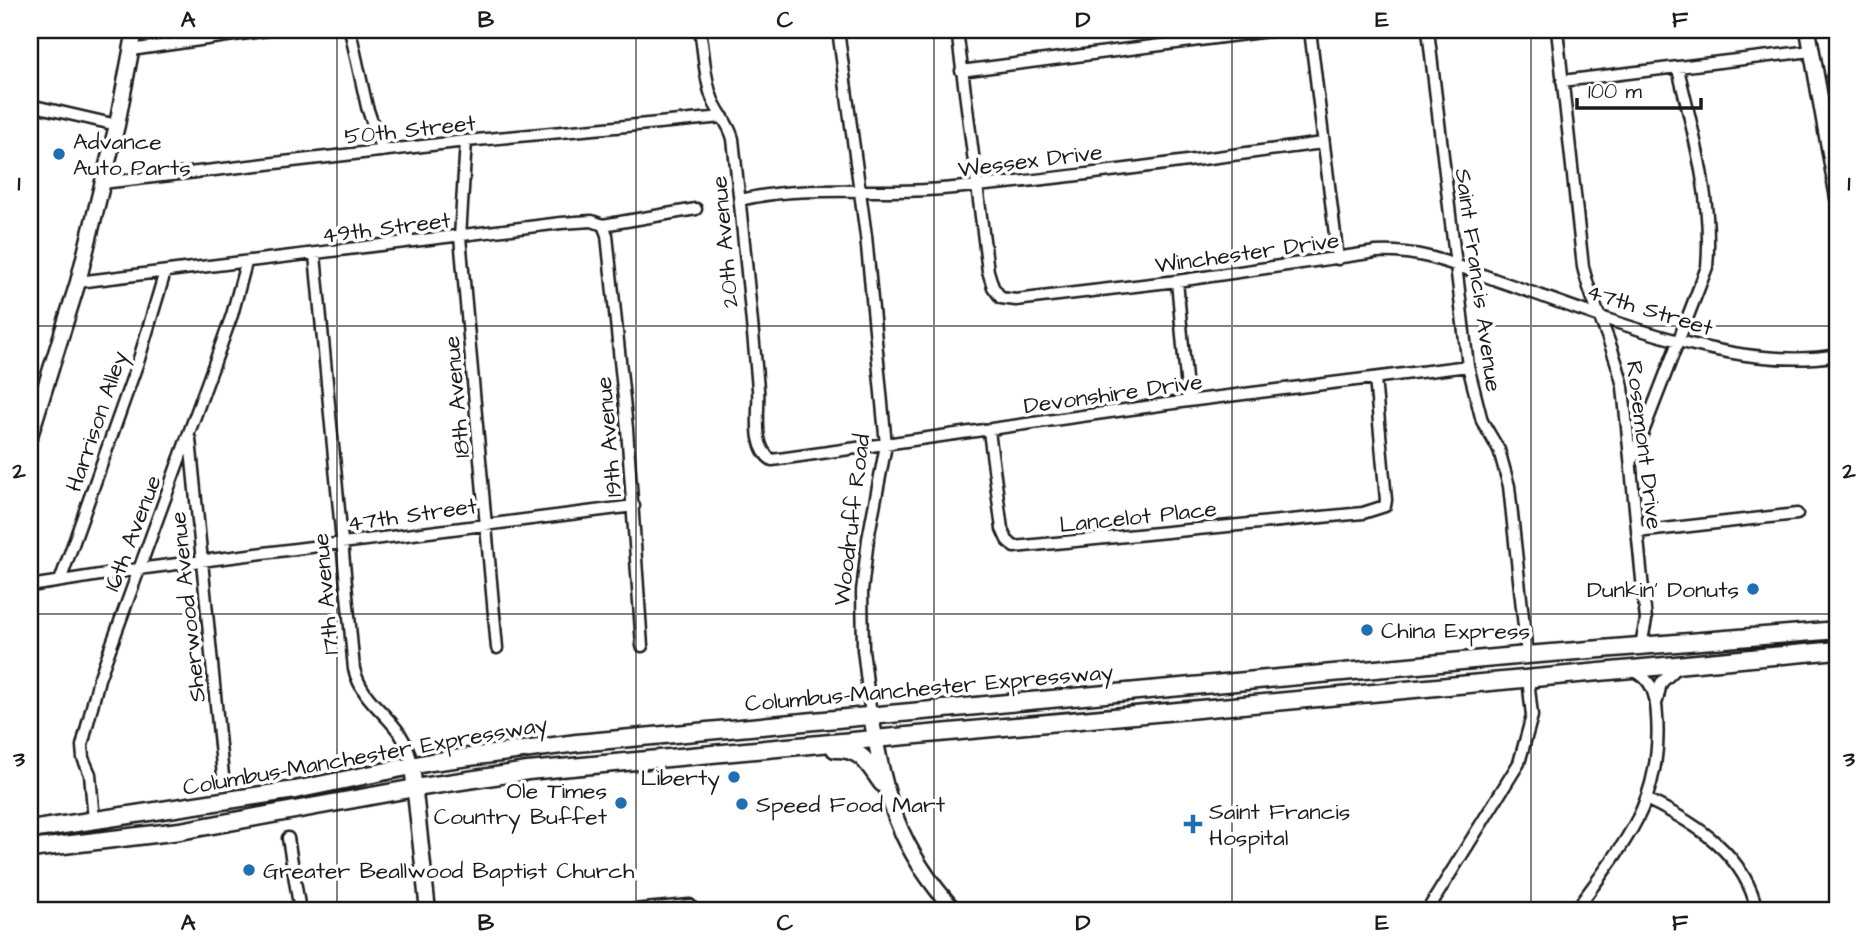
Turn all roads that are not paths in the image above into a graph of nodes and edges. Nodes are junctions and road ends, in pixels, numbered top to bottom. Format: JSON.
{"nodes":[{"id":1,"x":135,"y":30,"type":"edge"},
{"id":2,"x":268,"y":30,"type":"edge"},
{"id":3,"x":350,"y":30,"type":"edge"},
{"id":4,"x":700,"y":30,"type":"edge"},
{"id":5,"x":838,"y":30,"type":"edge"},
{"id":6,"x":957,"y":30,"type":"edge"},
{"id":7,"x":1276,"y":30,"type":"edge"},
{"id":8,"x":1310,"y":30,"type":"edge"},
{"id":9,"x":1428,"y":30,"type":"edge"},
{"id":10,"x":1557,"y":30,"type":"edge"},
{"id":11,"x":1808,"y":30,"type":"edge"},
{"id":12,"x":131,"y":50,"type":"junction"},
{"id":13,"x":1811,"y":51,"type":"junction"},
{"id":14,"x":1678,"y":69,"type":"junction"},
{"id":15,"x":961,"y":71,"type":"junction"},
{"id":16,"x":1562,"y":81,"type":"junction"},
{"id":17,"x":30,"y":105,"type":"edge"},
{"id":18,"x":723,"y":117,"type":"junction"},
{"id":19,"x":117,"y":125,"type":"junction"},
{"id":20,"x":466,"y":141,"type":"junction"},
{"id":21,"x":1324,"y":143,"type":"junction"},
{"id":22,"x":382,"y":151,"type":"junction"},
{"id":23,"x":102,"y":183,"type":"junction"},
{"id":24,"x":979,"y":186,"type":"junction"},
{"id":25,"x":860,"y":192,"type":"junction"},
{"id":26,"x":1838,"y":198,"type":"edge"},
{"id":27,"x":740,"y":200,"type":"junction"},
{"id":28,"x":696,"y":209,"type":"dead end"},
{"id":29,"x":603,"y":225,"type":"junction"},
{"id":30,"x":460,"y":237,"type":"junction"},
{"id":31,"x":315,"y":255,"type":"junction"},
{"id":32,"x":1338,"y":259,"type":"junction"},
{"id":33,"x":246,"y":263,"type":"junction"},
{"id":34,"x":1455,"y":266,"type":"junction"},
{"id":35,"x":165,"y":272,"type":"junction"},
{"id":36,"x":1177,"y":281,"type":"junction"},
{"id":37,"x":78,"y":282,"type":"junction"},
{"id":38,"x":1597,"y":314,"type":"junction"},
{"id":39,"x":1677,"y":339,"type":"junction"},
{"id":40,"x":1838,"y":355,"type":"edge"},
{"id":41,"x":1468,"y":366,"type":"junction"},
{"id":42,"x":1375,"y":378,"type":"junction"},
{"id":43,"x":1188,"y":401,"type":"junction"},
{"id":44,"x":989,"y":431,"type":"junction"},
{"id":45,"x":30,"y":432,"type":"edge"},
{"id":46,"x":190,"y":435,"type":"junction"},
{"id":47,"x":886,"y":446,"type":"junction"},
{"id":48,"x":766,"y":456,"type":"joint"},
{"id":49,"x":1632,"y":462,"type":"junction"},
{"id":50,"x":634,"y":506,"type":"junction"},
{"id":51,"x":1797,"y":514,"type":"dead end"},
{"id":52,"x":487,"y":523,"type":"junction"},
{"id":53,"x":1637,"y":532,"type":"junction"},
{"id":54,"x":344,"y":542,"type":"junction"},
{"id":55,"x":202,"y":563,"type":"junction"},
{"id":56,"x":138,"y":569,"type":"junction"},
{"id":57,"x":60,"y":581,"type":"junction"},
{"id":58,"x":30,"y":586,"type":"edge"},
{"id":59,"x":1646,"y":620,"type":"junction"},
{"id":60,"x":1838,"y":630,"type":"edge"},
{"id":61,"x":1659,"y":643,"type":"junction"},
{"id":62,"x":1641,"y":645,"type":"junction"},
{"id":63,"x":642,"y":646,"type":"dead end"},
{"id":64,"x":497,"y":648,"type":"dead end"},
{"id":65,"x":1838,"y":650,"type":"edge"},
{"id":66,"x":1527,"y":655,"type":"junction"},
{"id":67,"x":1680,"y":665,"type":"junction"},
{"id":68,"x":1630,"y":669,"type":"junction"},
{"id":69,"x":1528,"y":678,"type":"junction"},
{"id":70,"x":1203,"y":686,"type":"junction"},
{"id":71,"x":1657,"y":705,"type":"junction"},
{"id":72,"x":1122,"y":715,"type":"junction"},
{"id":73,"x":871,"y":716,"type":"junction"},
{"id":74,"x":874,"y":737,"type":"junction"},
{"id":75,"x":796,"y":744,"type":"junction"},
{"id":76,"x":412,"y":765,"type":"junction"},
{"id":77,"x":223,"y":776,"type":"dead end"},
{"id":78,"x":882,"y":783,"type":"junction"},
{"id":79,"x":415,"y":788,"type":"junction"},
{"id":80,"x":1648,"y":800,"type":"junction"},
{"id":81,"x":94,"y":821,"type":"junction"},
{"id":82,"x":30,"y":830,"type":"edge"},
{"id":83,"x":288,"y":838,"type":"dead end"},
{"id":84,"x":30,"y":849,"type":"edge"},
{"id":85,"x":690,"y":905,"type":"dead end"},
{"id":86,"x":300,"y":911,"type":"edge"},
{"id":87,"x":428,"y":911,"type":"edge"},
{"id":88,"x":621,"y":911,"type":"edge"},
{"id":89,"x":956,"y":911,"type":"edge"},
{"id":90,"x":1427,"y":911,"type":"edge"},
{"id":91,"x":1575,"y":911,"type":"edge"},
{"id":92,"x":1757,"y":911,"type":"edge"}],
"edges":[{"from":1,"to":12,"type":"street"},
{"from":2,"to":12,"type":"street"},
{"from":3,"to":22,"type":"street"},
{"from":4,"to":18,"type":"street","name":"20th Avenue"},
{"from":5,"to":25,"type":"street","name":"Woodruff Road"},
{"from":6,"to":15,"type":"street"},
{"from":7,"to":15,"type":"street"},
{"from":8,"to":21,"type":"street"},
{"from":9,"to":34,"type":"street","name":"Saint Francis Avenue"},
{"from":10,"to":16,"type":"street","name":"Rosemont Drive"},
{"from":11,"to":13,"type":"street"},
{"from":12,"to":19,"type":"street"},
{"from":13,"to":14,"type":"street"},
{"from":13,"to":26,"type":"street"},
{"from":14,"to":16,"type":"street"},
{"from":14,"to":39,"type":"street"},
{"from":15,"to":24,"type":"street"},
{"from":16,"to":38,"type":"street","name":"Rosemont Drive"},
{"from":17,"to":19,"type":"street"},
{"from":18,"to":20,"type":"street","name":"50th Street"},
{"from":18,"to":27,"type":"street","name":"20th Avenue"},
{"from":19,"to":23,"type":"street"},
{"from":20,"to":22,"type":"street","name":"50th Street"},
{"from":20,"to":30,"type":"street","name":"18th Avenue"},
{"from":21,"to":24,"type":"street","name":"Wessex Drive"},
{"from":21,"to":32,"type":"street"},
{"from":22,"to":23,"type":"street","name":"50th Street"},
{"from":23,"to":37,"type":"street"},
{"from":24,"to":25,"type":"street","name":"Wessex Drive"},
{"from":24,"to":36,"type":"street","name":"Winchester Drive"},
{"from":25,"to":27,"type":"street","name":"Wessex Drive"},
{"from":25,"to":47,"type":"street","name":"Woodruff Road"},
{"from":27,"to":48,"type":"street","name":"20th Avenue"},
{"from":28,"to":29,"type":"street","name":"49th Street"},
{"from":29,"to":30,"type":"street","name":"49th Street"},
{"from":29,"to":50,"type":"street","name":"19th Avenue"},
{"from":30,"to":31,"type":"street","name":"49th Street"},
{"from":30,"to":52,"type":"street","name":"18th Avenue"},
{"from":31,"to":33,"type":"street","name":"49th Street"},
{"from":31,"to":54,"type":"street","name":"17th Avenue"},
{"from":32,"to":34,"type":"street","name":"Winchester Drive"},
{"from":32,"to":36,"type":"street","name":"Winchester Drive"},
{"from":33,"to":35,"type":"street","name":"49th Street"},
{"from":33,"to":46,"type":"street","name":"16th Avenue"},
{"from":34,"to":38,"type":"street","name":"47th Street"},
{"from":34,"to":41,"type":"street","name":"Saint Francis Avenue"},
{"from":35,"to":37,"type":"street","name":"49th Street"},
{"from":35,"to":57,"type":"street","name":"Harrison Alley"},
{"from":36,"to":43,"type":"street"},
{"from":37,"to":45,"type":"street"},
{"from":38,"to":39,"type":"street","name":"47th Street"},
{"from":38,"to":49,"type":"street","name":"Rosemont Drive"},
{"from":39,"to":40,"type":"street","name":"47th Street"},
{"from":39,"to":49,"type":"street"},
{"from":41,"to":42,"type":"street","name":"Devonshire Drive"},
{"from":41,"to":66,"type":"street","name":"Saint Francis Avenue"},
{"from":42,"to":43,"type":"street","name":"Devonshire Drive"},
{"from":42,"to":44,"type":"street","name":"Lancelot Place"},
{"from":43,"to":44,"type":"street","name":"Devonshire Drive"},
{"from":44,"to":47,"type":"street","name":"Devonshire Drive"},
{"from":46,"to":55,"type":"street","name":"Sherwood Avenue"},
{"from":46,"to":56,"type":"street","name":"16th Avenue"},
{"from":47,"to":48,"type":"street","name":"Devonshire Drive"},
{"from":47,"to":73,"type":"street","name":"Woodruff Road"},
{"from":49,"to":53,"type":"street","name":"Rosemont Drive"},
{"from":50,"to":52,"type":"street","name":"47th Street"},
{"from":50,"to":63,"type":"street","name":"19th Avenue"},
{"from":51,"to":53,"type":"street"},
{"from":52,"to":54,"type":"street","name":"47th Street"},
{"from":52,"to":64,"type":"street","name":"18th Avenue"},
{"from":53,"to":59,"type":"street","name":"Rosemont Drive"},
{"from":54,"to":55,"type":"street","name":"47th Street"},
{"from":54,"to":76,"type":"street","name":"17th Avenue"},
{"from":55,"to":56,"type":"street","name":"47th Street"},
{"from":55,"to":77,"type":"street","name":"Sherwood Avenue"},
{"from":56,"to":57,"type":"street","name":"47th Street"},
{"from":56,"to":81,"type":"street","name":"16th Avenue"},
{"from":57,"to":58,"type":"street","name":"47th Street"},
{"from":59,"to":61,"type":"street","name":"Rosemont Drive"},
{"from":59,"to":62,"type":"street","name":"Rosemont Drive"},
{"from":60,"to":61,"type":"main road","name":"Columbus-Manchester Expressway"},
{"from":61,"to":62,"type":"main road","name":"Columbus-Manchester Expressway"},
{"from":62,"to":66,"type":"main road","name":"Columbus-Manchester Expressway"},
{"from":65,"to":67,"type":"main road","name":"Columbus-Manchester Expressway"},
{"from":66,"to":70,"type":"main road","name":"Columbus-Manchester Expressway"},
{"from":67,"to":68,"type":"main road","name":"Columbus-Manchester Expressway"},
{"from":67,"to":71,"type":"street"},
{"from":68,"to":69,"type":"main road","name":"Columbus-Manchester Expressway"},
{"from":68,"to":71,"type":"street"},
{"from":69,"to":72,"type":"main road","name":"Columbus-Manchester Expressway"},
{"from":69,"to":90,"type":"street"},
{"from":70,"to":72,"type":"main road"},
{"from":70,"to":73,"type":"main road","name":"Columbus-Manchester Expressway"},
{"from":71,"to":80,"type":"street"},
{"from":72,"to":74,"type":"main road","name":"Columbus-Manchester Expressway"},
{"from":73,"to":74,"type":"street","name":"Woodruff Road"},
{"from":73,"to":76,"type":"main road","name":"Columbus-Manchester Expressway"},
{"from":74,"to":75,"type":"main road","name":"Columbus-Manchester Expressway"},
{"from":74,"to":78,"type":"street","name":"Woodruff Road"},
{"from":75,"to":78,"type":"main road"},
{"from":75,"to":79,"type":"main road","name":"Columbus-Manchester Expressway"},
{"from":76,"to":79,"type":"street","name":"17th Avenue"},
{"from":76,"to":81,"type":"main road","name":"Columbus-Manchester Expressway"},
{"from":78,"to":89,"type":"street","name":"Woodruff Road"},
{"from":79,"to":84,"type":"main road","name":"Columbus-Manchester Expressway"},
{"from":79,"to":87,"type":"street","name":"17th Avenue"},
{"from":80,"to":91,"type":"street"},
{"from":80,"to":92,"type":"street"},
{"from":81,"to":82,"type":"main road","name":"Columbus-Manchester Expressway"},
{"from":83,"to":86,"type":"street"},
{"from":85,"to":88,"type":"street"}]}
